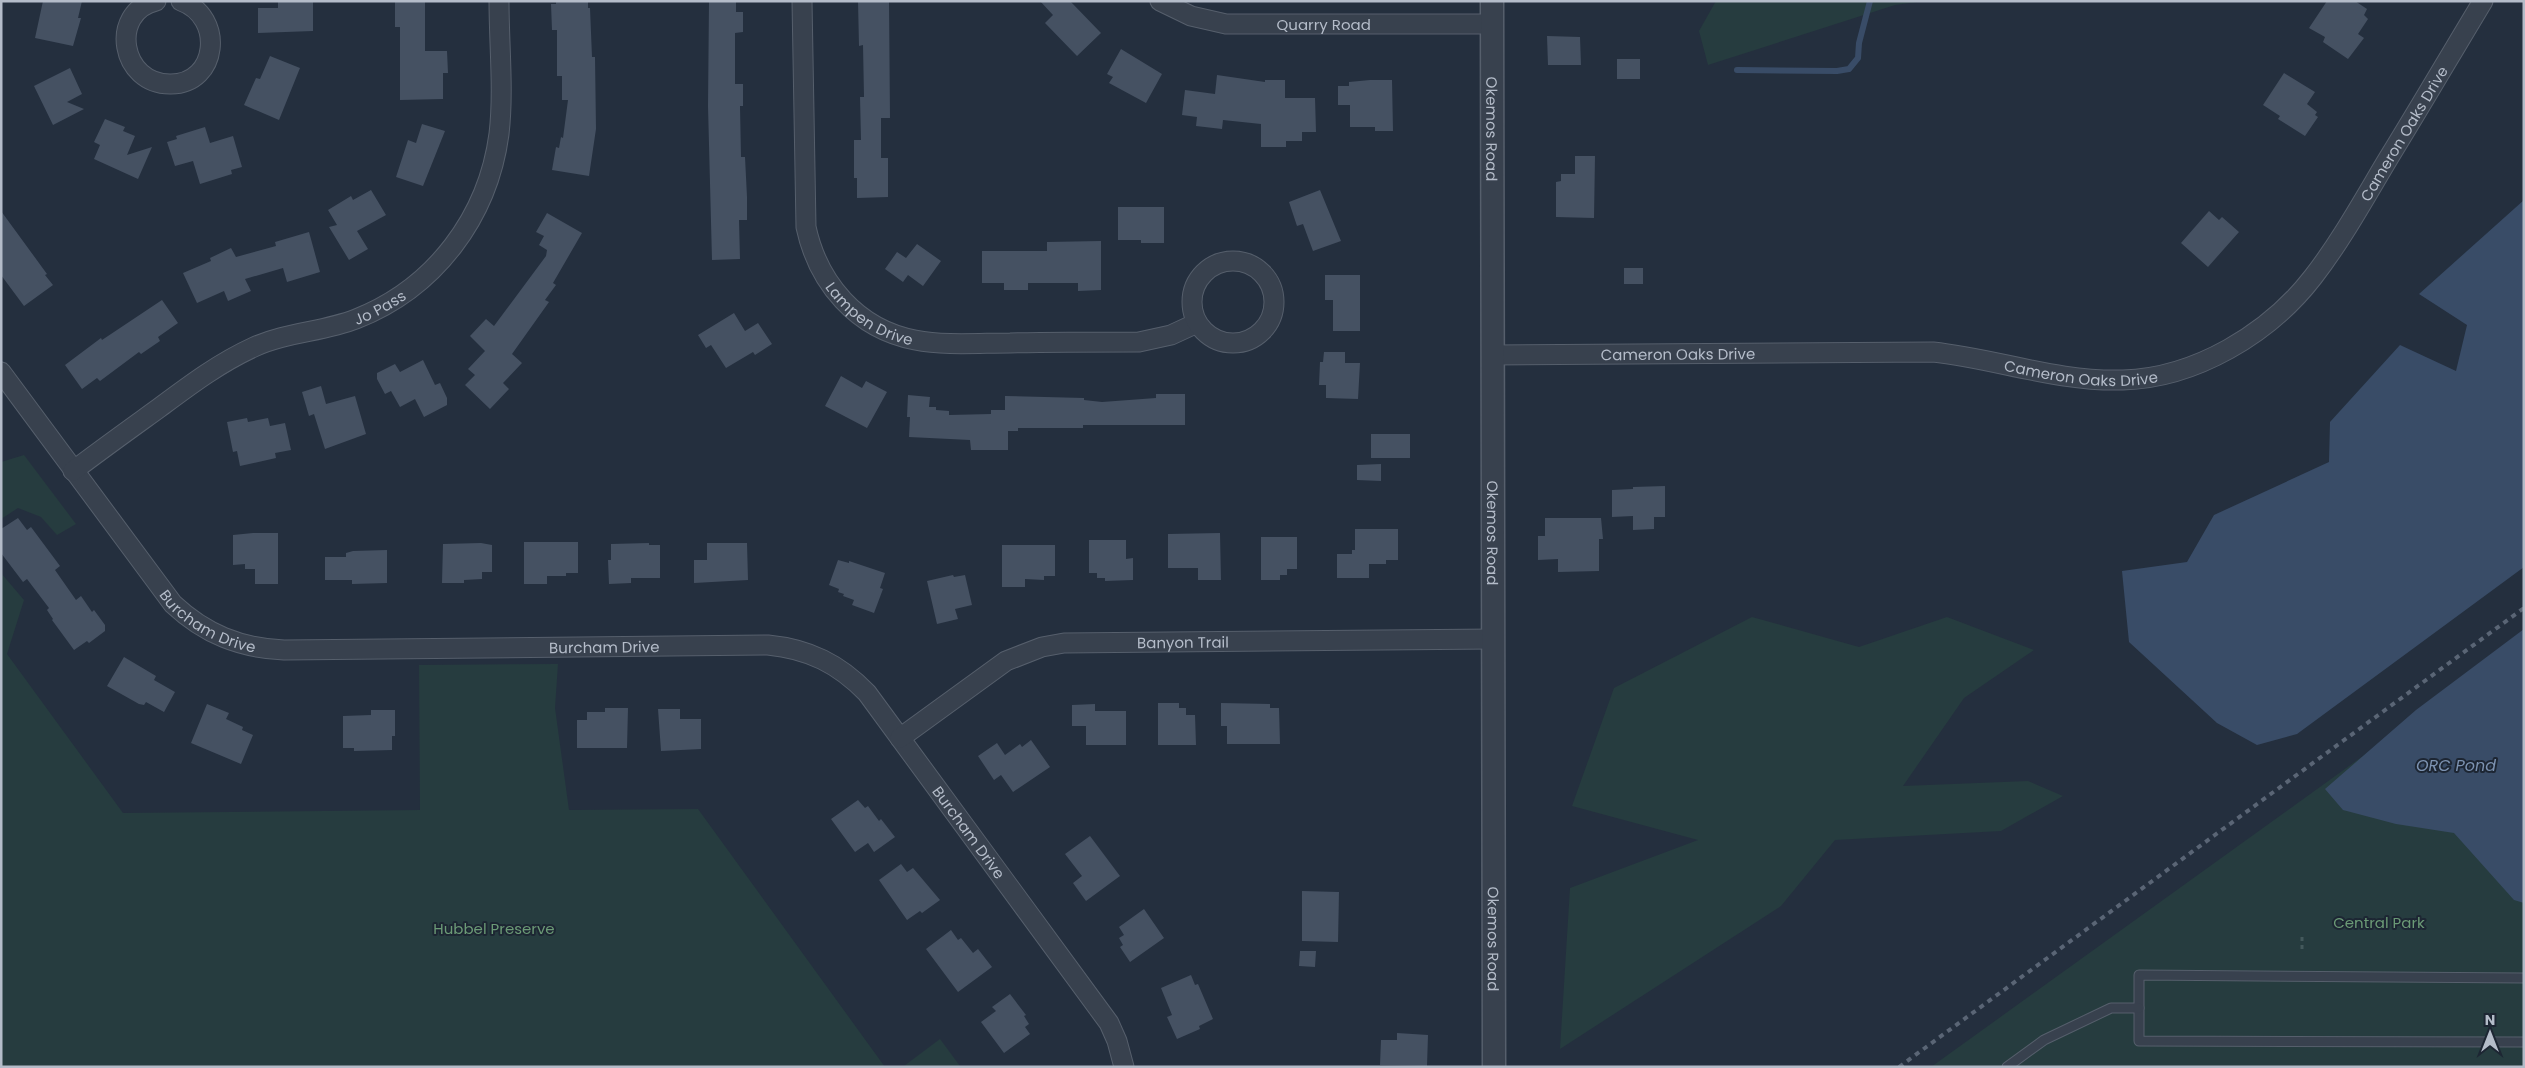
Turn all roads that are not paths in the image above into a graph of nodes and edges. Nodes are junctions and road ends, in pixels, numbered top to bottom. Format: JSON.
{"nodes":[{"id":1,"x":156,"y":1,"type":"edge"},
{"id":2,"x":499,"y":1,"type":"edge"},
{"id":3,"x":802,"y":1,"type":"edge"},
{"id":4,"x":1160,"y":1,"type":"edge"},
{"id":5,"x":1492,"y":1,"type":"edge"},
{"id":6,"x":2483,"y":1,"type":"edge"},
{"id":7,"x":186,"y":2,"type":"edge"},
{"id":8,"x":1492,"y":24,"type":"junction"},
{"id":9,"x":1197,"y":323,"type":"junction"},
{"id":10,"x":1493,"y":355,"type":"junction"},
{"id":11,"x":1,"y":372,"type":"edge"},
{"id":12,"x":73,"y":470,"type":"junction"},
{"id":13,"x":1494,"y":639,"type":"junction"},
{"id":14,"x":900,"y":738,"type":"junction"},
{"id":15,"x":2524,"y":978,"type":"edge"},
{"id":16,"x":2139,"y":1008,"type":"junction"},
{"id":17,"x":2524,"y":1042,"type":"edge"},
{"id":18,"x":1124,"y":1067,"type":"edge"},
{"id":19,"x":1494,"y":1067,"type":"edge"},
{"id":20,"x":2007,"y":1067,"type":"edge"}],
"edges":[{"from":1,"to":7,"type":"street"},
{"from":2,"to":12,"type":"street","name":"Jo Pass"},
{"from":3,"to":9,"type":"street","name":"Lampen Drive"},
{"from":4,"to":8,"type":"street","name":"Quarry Road"},
{"from":5,"to":8,"type":"street","name":"Okemos Road"},
{"from":6,"to":10,"type":"street","name":"Cameron Oaks Drive"},
{"from":8,"to":10,"type":"street","name":"Okemos Road"},
{"from":9,"to":9,"type":"street"},
{"from":10,"to":13,"type":"street","name":"Okemos Road"},
{"from":11,"to":12,"type":"street","name":"Burcham Drive"},
{"from":12,"to":14,"type":"street","name":"Burcham Drive"},
{"from":13,"to":14,"type":"street","name":"Banyon Trail"},
{"from":13,"to":19,"type":"street","name":"Okemos Road"},
{"from":14,"to":18,"type":"street","name":"Burcham Drive"},
{"from":15,"to":16,"type":"lane"},
{"from":16,"to":17,"type":"lane"},
{"from":16,"to":20,"type":"lane"}]}
